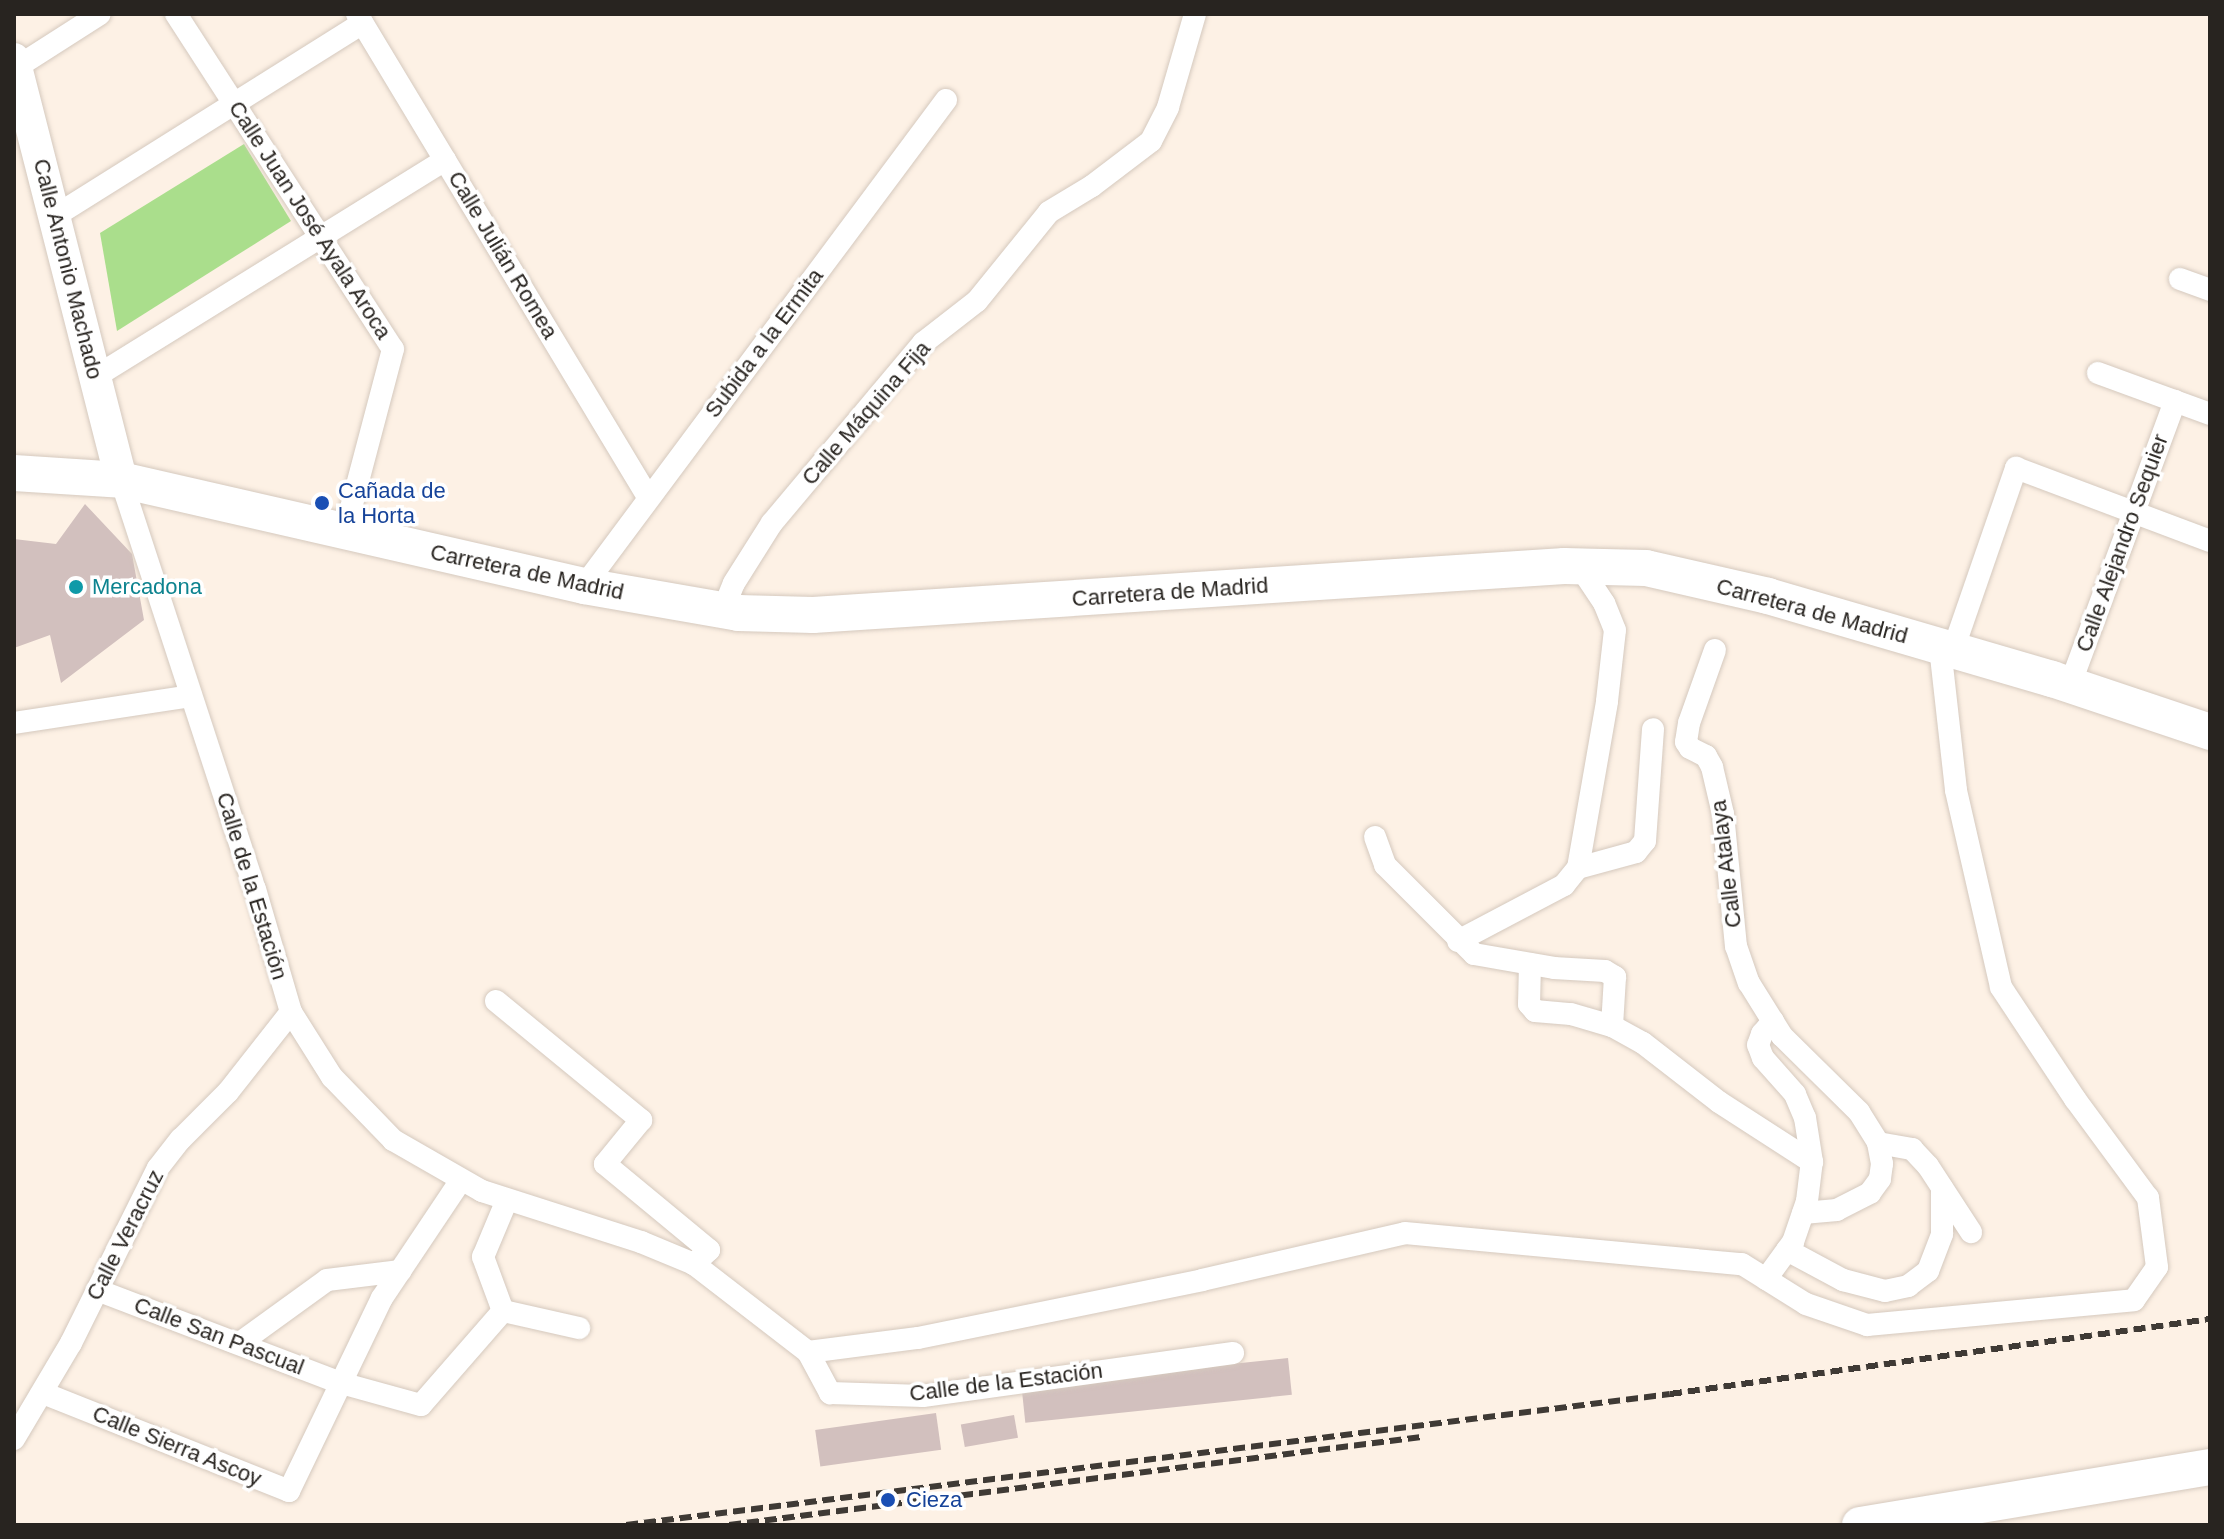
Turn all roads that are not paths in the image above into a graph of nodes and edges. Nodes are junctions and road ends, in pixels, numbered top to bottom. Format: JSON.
{"nodes":[{"id":1,"x":100,"y":14,"type":"edge"},
{"id":2,"x":176,"y":14,"type":"edge"},
{"id":3,"x":1195,"y":14,"type":"edge"},
{"id":4,"x":360,"y":18,"type":"edge"},
{"id":5,"x":15,"y":63,"type":"edge"},
{"id":6,"x":946,"y":100,"type":"dead end"},
{"id":7,"x":234,"y":103,"type":"junction"},
{"id":8,"x":25,"y":144,"type":"edge"},
{"id":9,"x":445,"y":160,"type":"junction"},
{"id":10,"x":55,"y":216,"type":"junction"},
{"id":11,"x":321,"y":237,"type":"junction"},
{"id":12,"x":2180,"y":279,"type":"dead end"},
{"id":13,"x":2210,"y":290,"type":"edge"},
{"id":14,"x":2098,"y":373,"type":"dead end"},
{"id":15,"x":95,"y":377,"type":"junction"},
{"id":16,"x":2175,"y":401,"type":"junction"},
{"id":17,"x":2210,"y":414,"type":"edge"},
{"id":18,"x":14,"y":457,"type":"edge"},
{"id":19,"x":14,"y":473,"type":"edge"},
{"id":20,"x":50,"y":475,"type":"junction"},
{"id":21,"x":121,"y":480,"type":"junction"},
{"id":22,"x":648,"y":497,"type":"junction"},
{"id":23,"x":2133,"y":512,"type":"junction"},
{"id":24,"x":345,"y":531,"type":"junction"},
{"id":25,"x":2210,"y":541,"type":"edge"},
{"id":26,"x":1580,"y":567,"type":"junction"},
{"id":27,"x":584,"y":586,"type":"junction"},
{"id":28,"x":723,"y":610,"type":"junction"},
{"id":29,"x":1947,"y":649,"type":"junction"},
{"id":30,"x":1715,"y":650,"type":"dead end"},
{"id":31,"x":2070,"y":685,"type":"junction"},
{"id":32,"x":191,"y":696,"type":"junction"},
{"id":33,"x":14,"y":723,"type":"edge"},
{"id":34,"x":1653,"y":729,"type":"dead end"},
{"id":35,"x":2210,"y":732,"type":"edge"},
{"id":36,"x":1375,"y":837,"type":"dead end"},
{"id":37,"x":1578,"y":868,"type":"junction"},
{"id":38,"x":1458,"y":941,"type":"junction"},
{"id":39,"x":1530,"y":964,"type":"junction"},
{"id":40,"x":496,"y":1001,"type":"dead end"},
{"id":41,"x":291,"y":1012,"type":"junction"},
{"id":42,"x":1612,"y":1026,"type":"junction"},
{"id":43,"x":1778,"y":1028,"type":"junction"},
{"id":44,"x":1878,"y":1143,"type":"junction"},
{"id":45,"x":1812,"y":1162,"type":"junction"},
{"id":46,"x":461,"y":1180,"type":"junction"},
{"id":47,"x":1942,"y":1188,"type":"junction"},
{"id":48,"x":507,"y":1200,"type":"junction"},
{"id":49,"x":1803,"y":1213,"type":"junction"},
{"id":50,"x":1971,"y":1232,"type":"dead end"},
{"id":51,"x":1787,"y":1250,"type":"junction"},
{"id":52,"x":694,"y":1264,"type":"junction"},
{"id":53,"x":400,"y":1271,"type":"junction"},
{"id":54,"x":1766,"y":1279,"type":"junction"},
{"id":55,"x":97,"y":1290,"type":"junction"},
{"id":56,"x":503,"y":1311,"type":"junction"},
{"id":57,"x":579,"y":1328,"type":"dead end"},
{"id":58,"x":240,"y":1343,"type":"junction"},
{"id":59,"x":808,"y":1352,"type":"junction"},
{"id":60,"x":1233,"y":1353,"type":"dead end"},
{"id":61,"x":341,"y":1383,"type":"junction"},
{"id":62,"x":43,"y":1393,"type":"junction"},
{"id":63,"x":14,"y":1439,"type":"edge"},
{"id":64,"x":2210,"y":1467,"type":"edge"},
{"id":65,"x":1860,"y":1525,"type":"edge"}],
"edges":[{"from":1,"to":5,"type":"street"},
{"from":2,"to":7,"type":"street","name":"Calle Juan José Ayala Aroca"},
{"from":3,"to":28,"type":"street","name":"Calle Máquina Fija"},
{"from":4,"to":7,"type":"street"},
{"from":4,"to":9,"type":"street","name":"Calle Julián Romea"},
{"from":5,"to":8,"type":"main road","name":"Calle Antonio Machado"},
{"from":6,"to":22,"type":"street","name":"Subida a la Ermita"},
{"from":7,"to":10,"type":"street"},
{"from":7,"to":11,"type":"street","name":"Calle Juan José Ayala Aroca"},
{"from":8,"to":10,"type":"main road","name":"Calle Antonio Machado"},
{"from":9,"to":11,"type":"street"},
{"from":9,"to":22,"type":"street","name":"Calle Julián Romea"},
{"from":10,"to":15,"type":"main road","name":"Calle Antonio Machado"},
{"from":11,"to":15,"type":"street"},
{"from":11,"to":24,"type":"street","name":"Calle Juan José Ayala Aroca"},
{"from":12,"to":13,"type":"street"},
{"from":14,"to":16,"type":"street"},
{"from":15,"to":21,"type":"main road","name":"Calle Antonio Machado"},
{"from":16,"to":17,"type":"street"},
{"from":16,"to":23,"type":"street","name":"Calle Alejandro Sequier"},
{"from":18,"to":20,"type":"street"},
{"from":19,"to":20,"type":"main road","name":"Carretera de Madrid"},
{"from":20,"to":21,"type":"main road","name":"Carretera de Madrid"},
{"from":21,"to":24,"type":"main road","name":"Carretera de Madrid"},
{"from":21,"to":32,"type":"street","name":"Calle de la Estación"},
{"from":22,"to":27,"type":"street","name":"Subida a la Ermita"},
{"from":23,"to":25,"type":"street"},
{"from":23,"to":29,"type":"street"},
{"from":23,"to":31,"type":"street","name":"Calle Alejandro Sequier"},
{"from":24,"to":27,"type":"main road","name":"Carretera de Madrid"},
{"from":26,"to":28,"type":"main road","name":"Carretera de Madrid"},
{"from":26,"to":29,"type":"main road","name":"Carretera de Madrid"},
{"from":26,"to":37,"type":"street"},
{"from":27,"to":28,"type":"main road","name":"Carretera de Madrid"},
{"from":29,"to":31,"type":"main road","name":"Carretera de Madrid"},
{"from":29,"to":54,"type":"street"},
{"from":30,"to":43,"type":"street","name":"Calle Atalaya"},
{"from":31,"to":35,"type":"main road","name":"Carretera de Madrid"},
{"from":32,"to":33,"type":"street"},
{"from":32,"to":41,"type":"street","name":"Calle de la Estación"},
{"from":34,"to":37,"type":"street"},
{"from":36,"to":38,"type":"street"},
{"from":37,"to":38,"type":"street"},
{"from":38,"to":39,"type":"street"},
{"from":39,"to":42,"type":"street"},
{"from":39,"to":42,"type":"street"},
{"from":40,"to":52,"type":"street"},
{"from":41,"to":46,"type":"street","name":"Calle de la Estación"},
{"from":41,"to":55,"type":"street","name":"Calle Veracruz"},
{"from":42,"to":45,"type":"street"},
{"from":43,"to":44,"type":"street"},
{"from":43,"to":45,"type":"street"},
{"from":44,"to":47,"type":"street"},
{"from":44,"to":49,"type":"street"},
{"from":45,"to":49,"type":"street"},
{"from":46,"to":48,"type":"street","name":"Calle de la Estación"},
{"from":46,"to":53,"type":"street"},
{"from":47,"to":50,"type":"street"},
{"from":47,"to":51,"type":"street"},
{"from":48,"to":52,"type":"street","name":"Calle de la Estación"},
{"from":48,"to":56,"type":"street"},
{"from":49,"to":51,"type":"street"},
{"from":51,"to":54,"type":"street"},
{"from":52,"to":59,"type":"street","name":"Calle de la Estación"},
{"from":53,"to":58,"type":"street"},
{"from":53,"to":61,"type":"street"},
{"from":54,"to":59,"type":"street"},
{"from":55,"to":58,"type":"street","name":"Calle San Pascual"},
{"from":55,"to":62,"type":"street","name":"Calle Veracruz"},
{"from":56,"to":57,"type":"street"},
{"from":56,"to":61,"type":"street"},
{"from":58,"to":61,"type":"street","name":"Calle San Pascual"},
{"from":59,"to":60,"type":"street","name":"Calle de la Estación"},
{"from":61,"to":62,"type":"street","name":"Calle Sierra Ascoy"},
{"from":62,"to":63,"type":"street","name":"Calle Veracruz"},
{"from":64,"to":65,"type":"main road"}]}
